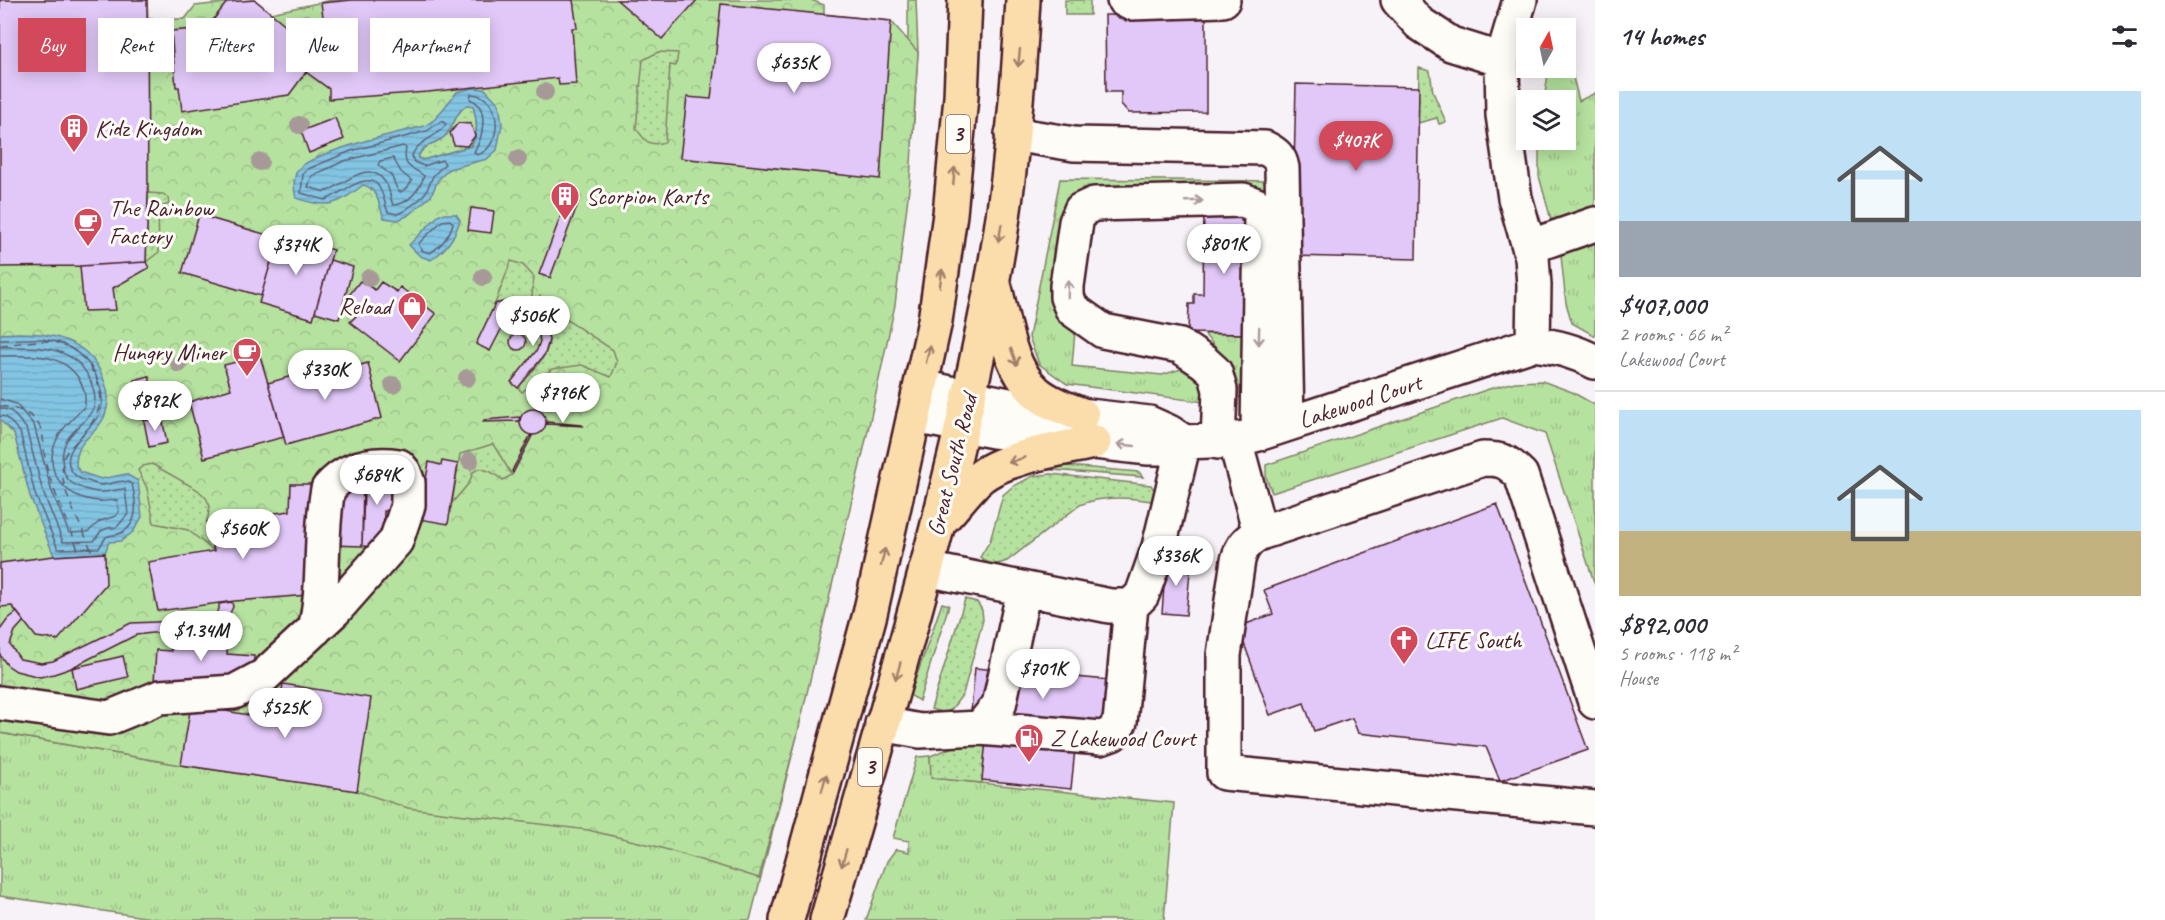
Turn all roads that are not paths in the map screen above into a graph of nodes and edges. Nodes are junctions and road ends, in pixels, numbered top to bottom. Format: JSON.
{"nodes":[{"id":1,"x":965,"y":0,"type":"edge"},
{"id":2,"x":1023,"y":0,"type":"edge"},
{"id":3,"x":1125,"y":0,"type":"edge"},
{"id":4,"x":1223,"y":0,"type":"edge"},
{"id":5,"x":1398,"y":0,"type":"edge"},
{"id":6,"x":1520,"y":0,"type":"edge"},
{"id":7,"x":1502,"y":60,"type":"junction"},
{"id":8,"x":1012,"y":134,"type":"junction"},
{"id":9,"x":1595,"y":224,"type":"edge"},
{"id":10,"x":1529,"y":247,"type":"junction"},
{"id":11,"x":993,"y":280,"type":"junction"},
{"id":12,"x":1533,"y":344,"type":"junction"},
{"id":13,"x":1595,"y":362,"type":"edge"},
{"id":14,"x":917,"y":401,"type":"junction"},
{"id":15,"x":966,"y":411,"type":"junction"},
{"id":16,"x":1088,"y":428,"type":"junction"},
{"id":17,"x":1250,"y":435,"type":"junction"},
{"id":18,"x":1184,"y":442,"type":"junction"},
{"id":19,"x":938,"y":525,"type":"junction"},
{"id":20,"x":1260,"y":533,"type":"junction"},
{"id":21,"x":926,"y":569,"type":"junction"},
{"id":22,"x":1024,"y":589,"type":"junction"},
{"id":23,"x":1131,"y":606,"type":"junction"},
{"id":24,"x":315,"y":628,"type":"junction"},
{"id":25,"x":1595,"y":702,"type":"edge"},
{"id":26,"x":0,"y":703,"type":"edge"},
{"id":27,"x":882,"y":724,"type":"junction"},
{"id":28,"x":980,"y":728,"type":"junction"},
{"id":29,"x":1595,"y":808,"type":"edge"},
{"id":30,"x":787,"y":920,"type":"edge"},
{"id":31,"x":827,"y":920,"type":"edge"}],
"edges":[{"from":14,"to":1,"type":"main road","name":"Great South Road","number":"3","one_way":true},
{"from":2,"to":8,"type":"main road","name":"Great South Road","number":"3","one_way":true},
{"from":3,"to":4,"type":"street"},
{"from":5,"to":7,"type":"street"},
{"from":6,"to":7,"type":"street"},
{"from":7,"to":10,"type":"street"},
{"from":8,"to":11,"type":"main road","name":"Great South Road","number":"3","one_way":true},
{"from":8,"to":17,"type":"street"},
{"from":9,"to":10,"type":"street"},
{"from":10,"to":12,"type":"street"},
{"from":11,"to":15,"type":"main road","name":"Great South Road","number":"3"},
{"from":11,"to":16,"type":"main road","one_way":true},
{"from":12,"to":13,"type":"street","name":"Lakewood Court"},
{"from":12,"to":17,"type":"street","name":"Lakewood Court"},
{"from":14,"to":15,"type":"street","name":"Lakewood Court"},
{"from":30,"to":14,"type":"main road","name":"Great South Road","number":"3","one_way":true},
{"from":15,"to":16,"type":"street","name":"Lakewood Court"},
{"from":15,"to":19,"type":"main road","name":"Great South Road","number":"3"},
{"from":16,"to":18,"type":"street","name":"Lakewood Court"},
{"from":16,"to":19,"type":"main road","one_way":true},
{"from":17,"to":17,"type":"street","one_way":true},
{"from":17,"to":18,"type":"street","name":"Lakewood Court"},
{"from":17,"to":20,"type":"street"},
{"from":18,"to":23,"type":"street"},
{"from":19,"to":21,"type":"main road","name":"Great South Road","number":"3"},
{"from":20,"to":25,"type":"street"},
{"from":20,"to":29,"type":"street"},
{"from":21,"to":22,"type":"street"},
{"from":21,"to":27,"type":"main road","name":"Great South Road","number":"3","one_way":true},
{"from":22,"to":23,"type":"street"},
{"from":22,"to":28,"type":"street"},
{"from":23,"to":28,"type":"street"},
{"from":24,"to":24,"type":"street"},
{"from":24,"to":26,"type":"street"},
{"from":27,"to":28,"type":"street"},
{"from":27,"to":31,"type":"main road","name":"Great South Road","number":"3","one_way":true}]}
